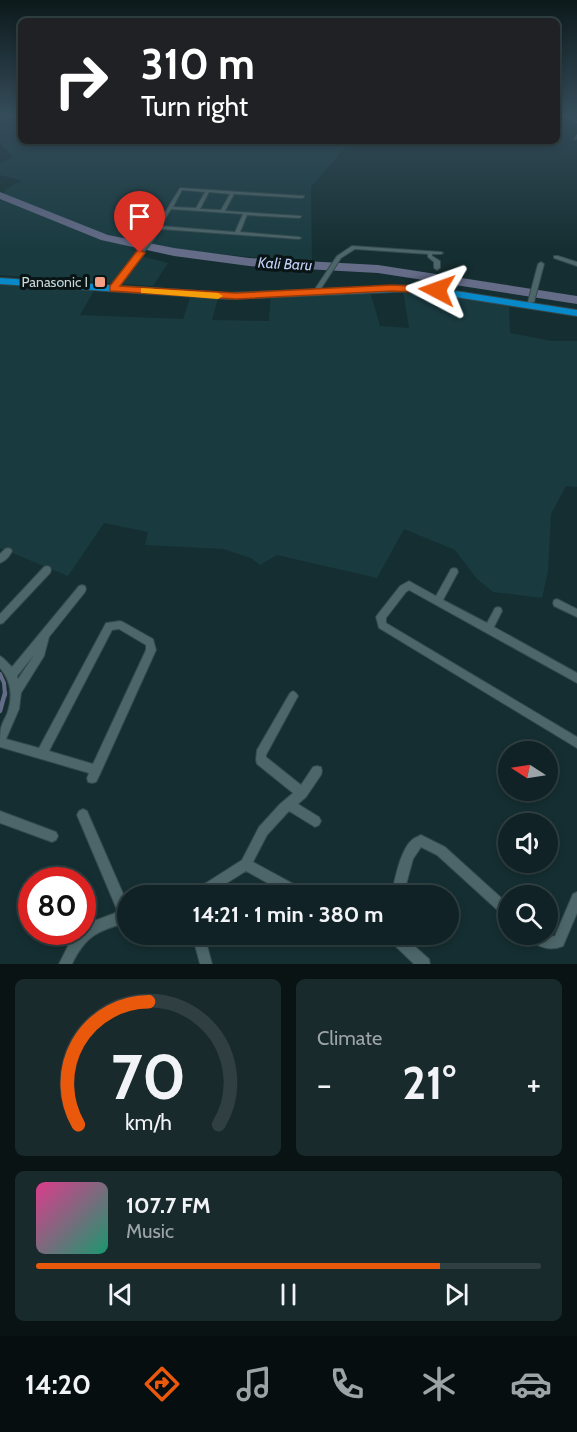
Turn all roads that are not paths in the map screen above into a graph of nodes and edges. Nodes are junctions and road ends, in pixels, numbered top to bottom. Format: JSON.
{"nodes":[{"id":1,"x":208,"y":191,"type":"junction"},
{"id":2,"x":233,"y":192,"type":"junction"},
{"id":3,"x":302,"y":196,"type":"dead end"},
{"id":4,"x":170,"y":208,"type":"junction"},
{"id":5,"x":197,"y":210,"type":"junction"},
{"id":6,"x":223,"y":211,"type":"junction"},
{"id":7,"x":246,"y":213,"type":"junction"},
{"id":8,"x":299,"y":217,"type":"dead end"},
{"id":9,"x":158,"y":227,"type":"junction"},
{"id":10,"x":237,"y":233,"type":"junction"},
{"id":11,"x":299,"y":238,"type":"dead end"},
{"id":12,"x":441,"y":253,"type":"dead end"},
{"id":13,"x":430,"y":254,"type":"junction"},
{"id":14,"x":556,"y":258,"type":"dead end"},
{"id":15,"x":541,"y":264,"type":"dead end"},
{"id":16,"x":577,"y":264,"type":"edge"},
{"id":17,"x":437,"y":267,"type":"dead end"},
{"id":18,"x":0,"y":279,"type":"edge"},
{"id":19,"x":114,"y":287,"type":"junction"},
{"id":20,"x":316,"y":290,"type":"junction"},
{"id":21,"x":532,"y":299,"type":"junction"},
{"id":22,"x":577,"y":312,"type":"edge"},
{"id":23,"x":8,"y":551,"type":"dead end"},
{"id":24,"x":0,"y":559,"type":"edge"},
{"id":25,"x":47,"y":570,"type":"dead end"},
{"id":26,"x":454,"y":572,"type":"dead end"},
{"id":27,"x":82,"y":588,"type":"dead end"},
{"id":28,"x":438,"y":601,"type":"junction"},
{"id":29,"x":557,"y":603,"type":"dead end"},
{"id":30,"x":498,"y":611,"type":"dead end"},
{"id":31,"x":577,"y":613,"type":"edge"},
{"id":32,"x":0,"y":620,"type":"edge"},
{"id":33,"x":489,"y":629,"type":"junction"},
{"id":34,"x":44,"y":637,"type":"junction"},
{"id":35,"x":0,"y":661,"type":"edge"},
{"id":36,"x":12,"y":675,"type":"junction"},
{"id":37,"x":577,"y":678,"type":"edge"},
{"id":38,"x":17,"y":690,"type":"junction"},
{"id":39,"x":292,"y":696,"type":"dead end"},
{"id":40,"x":0,"y":741,"type":"edge"},
{"id":41,"x":577,"y":743,"type":"edge"},
{"id":42,"x":42,"y":754,"type":"junction"},
{"id":43,"x":317,"y":771,"type":"dead end"},
{"id":44,"x":302,"y":793,"type":"junction"},
{"id":45,"x":289,"y":805,"type":"junction"},
{"id":46,"x":83,"y":815,"type":"dead end"},
{"id":47,"x":0,"y":817,"type":"edge"},
{"id":48,"x":315,"y":821,"type":"dead end"},
{"id":49,"x":52,"y":836,"type":"dead end"},
{"id":50,"x":246,"y":864,"type":"junction"},
{"id":51,"x":213,"y":885,"type":"edge"},
{"id":52,"x":286,"y":885,"type":"edge"},
{"id":53,"x":400,"y":885,"type":"edge"},
{"id":54,"x":117,"y":892,"type":"edge"},
{"id":55,"x":577,"y":898,"type":"edge"},
{"id":56,"x":498,"y":903,"type":"edge"},
{"id":57,"x":117,"y":919,"type":"edge"},
{"id":58,"x":96,"y":927,"type":"edge"},
{"id":59,"x":558,"y":942,"type":"edge"},
{"id":60,"x":74,"y":945,"type":"edge"},
{"id":61,"x":201,"y":945,"type":"edge"},
{"id":62,"x":403,"y":945,"type":"edge"},
{"id":63,"x":65,"y":964,"type":"edge"},
{"id":64,"x":206,"y":964,"type":"edge"},
{"id":65,"x":424,"y":964,"type":"edge"}],
"edges":[{"from":1,"to":2,"type":"street"},
{"from":1,"to":4,"type":"street"},
{"from":1,"to":5,"type":"street"},
{"from":2,"to":3,"type":"street"},
{"from":2,"to":6,"type":"street"},
{"from":4,"to":5,"type":"street"},
{"from":4,"to":9,"type":"street"},
{"from":5,"to":6,"type":"street"},
{"from":6,"to":7,"type":"street"},
{"from":7,"to":8,"type":"street"},
{"from":7,"to":10,"type":"street"},
{"from":9,"to":10,"type":"street"},
{"from":9,"to":19,"type":"street"},
{"from":10,"to":11,"type":"street"},
{"from":12,"to":13,"type":"street"},
{"from":13,"to":17,"type":"street"},
{"from":13,"to":20,"type":"street"},
{"from":14,"to":16,"type":"street"},
{"from":15,"to":21,"type":"street"},
{"from":18,"to":19,"type":"highway"},
{"from":19,"to":20,"type":"highway"},
{"from":20,"to":21,"type":"highway"},
{"from":20,"to":22,"type":"highway"},
{"from":21,"to":22,"type":"highway"},
{"from":23,"to":24,"type":"street"},
{"from":25,"to":32,"type":"street"},
{"from":26,"to":28,"type":"street"},
{"from":27,"to":34,"type":"street"},
{"from":28,"to":33,"type":"street"},
{"from":28,"to":41,"type":"street"},
{"from":29,"to":31,"type":"street"},
{"from":30,"to":33,"type":"street"},
{"from":33,"to":37,"type":"street"},
{"from":34,"to":36,"type":"street"},
{"from":34,"to":38,"type":"street"},
{"from":35,"to":36,"type":"street"},
{"from":36,"to":38,"type":"street"},
{"from":38,"to":40,"type":"street"},
{"from":39,"to":44,"type":"street"},
{"from":40,"to":42,"type":"street"},
{"from":42,"to":42,"type":"street"},
{"from":43,"to":44,"type":"street"},
{"from":44,"to":45,"type":"street"},
{"from":45,"to":48,"type":"street"},
{"from":45,"to":50,"type":"street"},
{"from":46,"to":54,"type":"street"},
{"from":47,"to":49,"type":"street"},
{"from":50,"to":51,"type":"street"},
{"from":50,"to":52,"type":"street"},
{"from":53,"to":56,"type":"street"},
{"from":55,"to":59,"type":"street"},
{"from":57,"to":58,"type":"street"},
{"from":60,"to":63,"type":"street"},
{"from":61,"to":64,"type":"street"},
{"from":62,"to":65,"type":"street"}]}
